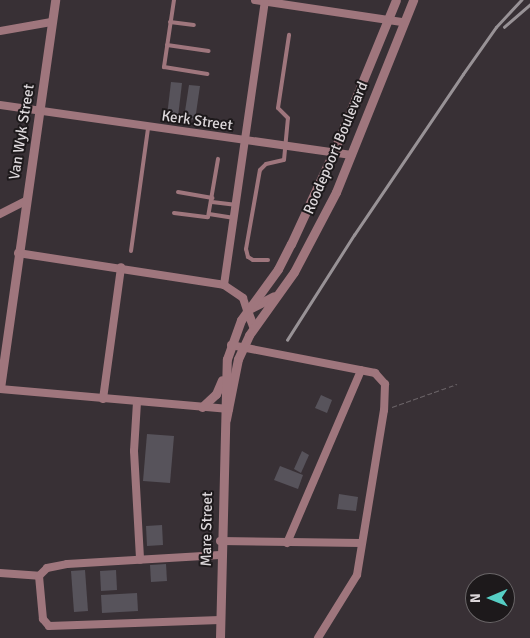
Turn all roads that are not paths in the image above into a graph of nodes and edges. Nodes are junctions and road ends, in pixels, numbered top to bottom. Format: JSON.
{"nodes":[{"id":1,"x":55,"y":0,"type":"edge"},
{"id":2,"x":174,"y":0,"type":"edge"},
{"id":3,"x":255,"y":0,"type":"edge"},
{"id":4,"x":396,"y":0,"type":"edge"},
{"id":5,"x":412,"y":0,"type":"edge"},
{"id":6,"x":264,"y":1,"type":"edge"},
{"id":7,"x":387,"y":20,"type":"junction"},
{"id":8,"x":52,"y":22,"type":"junction"},
{"id":9,"x":170,"y":22,"type":"junction"},
{"id":10,"x":404,"y":22,"type":"junction"},
{"id":11,"x":194,"y":25,"type":"dead end"},
{"id":12,"x":0,"y":31,"type":"edge"},
{"id":13,"x":289,"y":35,"type":"dead end"},
{"id":14,"x":167,"y":45,"type":"junction"},
{"id":15,"x":209,"y":51,"type":"dead end"},
{"id":16,"x":207,"y":74,"type":"dead end"},
{"id":17,"x":0,"y":105,"type":"edge"},
{"id":18,"x":40,"y":112,"type":"junction"},
{"id":19,"x":148,"y":128,"type":"junction"},
{"id":20,"x":244,"y":141,"type":"junction"},
{"id":21,"x":286,"y":146,"type":"junction"},
{"id":22,"x":334,"y":151,"type":"junction"},
{"id":23,"x":351,"y":155,"type":"junction"},
{"id":24,"x":218,"y":159,"type":"dead end"},
{"id":25,"x":178,"y":192,"type":"dead end"},
{"id":26,"x":212,"y":200,"type":"junction"},
{"id":27,"x":24,"y":201,"type":"junction"},
{"id":28,"x":235,"y":205,"type":"junction"},
{"id":29,"x":174,"y":213,"type":"dead end"},
{"id":30,"x":0,"y":214,"type":"edge"},
{"id":31,"x":209,"y":214,"type":"junction"},
{"id":32,"x":233,"y":218,"type":"junction"},
{"id":33,"x":131,"y":251,"type":"dead end"},
{"id":34,"x":18,"y":253,"type":"junction"},
{"id":35,"x":268,"y":260,"type":"dead end"},
{"id":36,"x":121,"y":267,"type":"junction"},
{"id":37,"x":224,"y":285,"type":"junction"},
{"id":38,"x":281,"y":290,"type":"junction"},
{"id":39,"x":247,"y":310,"type":"junction"},
{"id":40,"x":253,"y":326,"type":"junction"},
{"id":41,"x":231,"y":345,"type":"junction"},
{"id":42,"x":243,"y":348,"type":"junction"},
{"id":43,"x":2,"y":358,"type":"edge"},
{"id":44,"x":227,"y":359,"type":"junction"},
{"id":45,"x":360,"y":370,"type":"junction"},
{"id":46,"x":0,"y":388,"type":"edge"},
{"id":47,"x":103,"y":399,"type":"junction"},
{"id":48,"x":137,"y":402,"type":"junction"},
{"id":49,"x":202,"y":407,"type":"junction"},
{"id":50,"x":226,"y":409,"type":"junction"},
{"id":51,"x":220,"y":541,"type":"junction"},
{"id":52,"x":287,"y":542,"type":"junction"},
{"id":53,"x":361,"y":543,"type":"junction"},
{"id":54,"x":220,"y":555,"type":"junction"},
{"id":55,"x":140,"y":560,"type":"junction"},
{"id":56,"x":0,"y":573,"type":"edge"},
{"id":57,"x":39,"y":576,"type":"junction"},
{"id":58,"x":220,"y":620,"type":"junction"},
{"id":59,"x":220,"y":638,"type":"edge"},
{"id":60,"x":318,"y":638,"type":"edge"}],
"edges":[{"from":1,"to":8,"type":"street","name":"Van Wyk Street"},
{"from":2,"to":9,"type":"lane"},
{"from":3,"to":6,"type":"street"},
{"from":4,"to":7,"type":"street","name":"Roodepoort Boulevard"},
{"from":5,"to":10,"type":"street","name":"Roodepoort Boulevard"},
{"from":6,"to":7,"type":"street"},
{"from":6,"to":20,"type":"street"},
{"from":7,"to":10,"type":"street"},
{"from":7,"to":22,"type":"street","name":"Roodepoort Boulevard"},
{"from":8,"to":12,"type":"street"},
{"from":8,"to":18,"type":"street","name":"Van Wyk Street"},
{"from":9,"to":11,"type":"lane"},
{"from":9,"to":14,"type":"lane"},
{"from":10,"to":23,"type":"street","name":"Roodepoort Boulevard"},
{"from":13,"to":21,"type":"lane"},
{"from":14,"to":15,"type":"lane"},
{"from":14,"to":16,"type":"lane"},
{"from":17,"to":18,"type":"street","name":"Kerk Street"},
{"from":18,"to":19,"type":"street","name":"Kerk Street"},
{"from":18,"to":27,"type":"street","name":"Van Wyk Street"},
{"from":19,"to":20,"type":"street","name":"Kerk Street"},
{"from":19,"to":33,"type":"lane"},
{"from":20,"to":21,"type":"street","name":"Kerk Street"},
{"from":20,"to":28,"type":"street"},
{"from":21,"to":22,"type":"street","name":"Kerk Street"},
{"from":21,"to":35,"type":"lane"},
{"from":22,"to":23,"type":"street","name":"Kerk Street"},
{"from":22,"to":39,"type":"street","name":"Roodepoort Boulevard"},
{"from":23,"to":38,"type":"street","name":"Roodepoort Boulevard"},
{"from":24,"to":26,"type":"lane"},
{"from":25,"to":26,"type":"lane"},
{"from":26,"to":28,"type":"lane"},
{"from":26,"to":31,"type":"lane"},
{"from":27,"to":30,"type":"street"},
{"from":27,"to":34,"type":"street","name":"Van Wyk Street"},
{"from":28,"to":32,"type":"street"},
{"from":29,"to":31,"type":"lane"},
{"from":31,"to":32,"type":"lane"},
{"from":32,"to":37,"type":"street"},
{"from":34,"to":36,"type":"street"},
{"from":34,"to":43,"type":"street","name":"Van Wyk Street"},
{"from":36,"to":37,"type":"street"},
{"from":36,"to":47,"type":"street"},
{"from":37,"to":39,"type":"street"},
{"from":38,"to":39,"type":"street"},
{"from":38,"to":40,"type":"street","name":"Roodepoort Boulevard"},
{"from":39,"to":40,"type":"street"},
{"from":39,"to":41,"type":"street","name":"Roodepoort Boulevard"},
{"from":40,"to":42,"type":"street","name":"Roodepoort Boulevard"},
{"from":41,"to":42,"type":"street"},
{"from":41,"to":44,"type":"street","name":"Roodepoort Boulevard"},
{"from":42,"to":45,"type":"street"},
{"from":42,"to":50,"type":"street","name":"Roodepoort Boulevard"},
{"from":43,"to":46,"type":"street","name":"Van Wyk Street"},
{"from":44,"to":49,"type":"street"},
{"from":44,"to":50,"type":"street","name":"Roodepoort Boulevard"},
{"from":45,"to":52,"type":"street"},
{"from":45,"to":53,"type":"street"},
{"from":46,"to":47,"type":"street"},
{"from":47,"to":48,"type":"street"},
{"from":48,"to":49,"type":"street"},
{"from":48,"to":55,"type":"street"},
{"from":49,"to":50,"type":"street"},
{"from":50,"to":51,"type":"street","name":"Mare Street"},
{"from":51,"to":52,"type":"street"},
{"from":51,"to":54,"type":"street","name":"Mare Street"},
{"from":52,"to":53,"type":"street"},
{"from":53,"to":60,"type":"street"},
{"from":54,"to":55,"type":"street"},
{"from":54,"to":58,"type":"street","name":"Mare Street"},
{"from":55,"to":57,"type":"street"},
{"from":56,"to":57,"type":"street"},
{"from":57,"to":58,"type":"street"},
{"from":58,"to":59,"type":"street","name":"Mare Street"}]}
